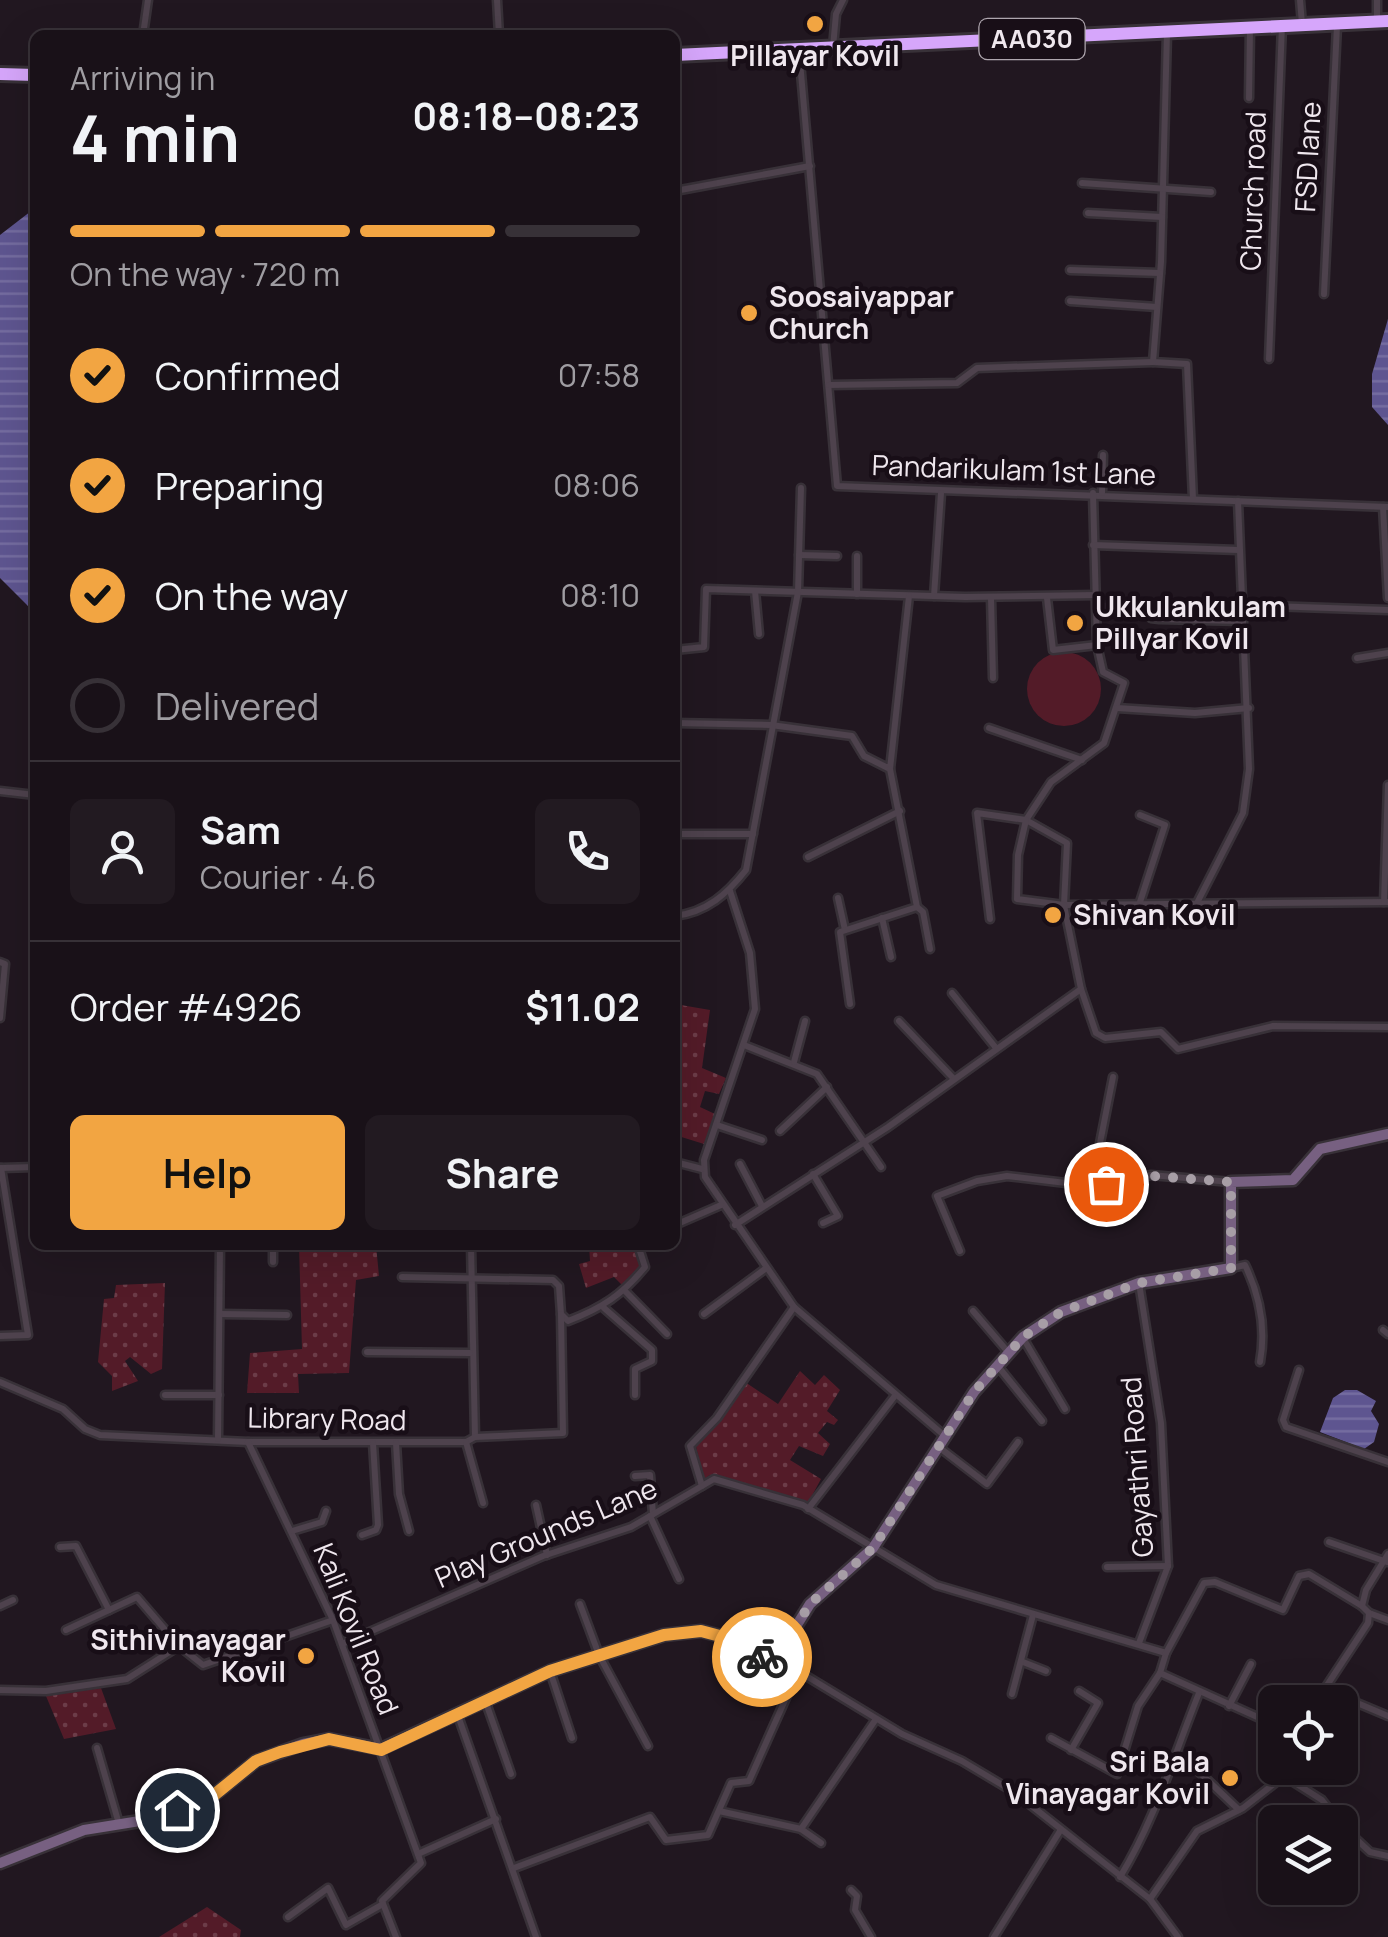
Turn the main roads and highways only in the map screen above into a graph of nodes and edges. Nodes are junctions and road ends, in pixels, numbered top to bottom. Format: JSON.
{"nodes":[{"id":1,"x":1382,"y":21,"type":"edge"},
{"id":2,"x":680,"y":55,"type":"edge"},
{"id":3,"x":0,"y":74,"type":"edge"},
{"id":4,"x":30,"y":76,"type":"edge"}],
"edges":[{"from":1,"to":2,"type":"highway","number":"AA030"},
{"from":3,"to":4,"type":"highway"}]}
